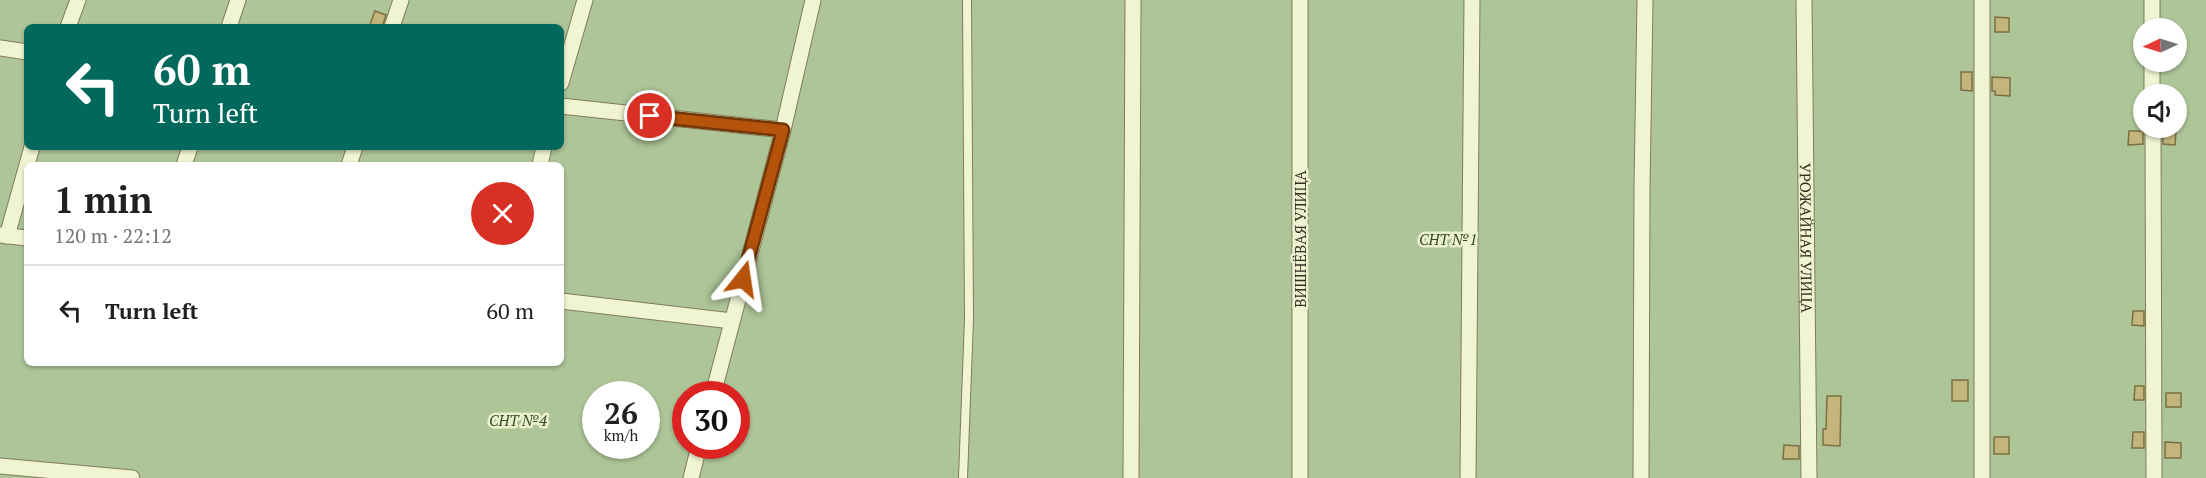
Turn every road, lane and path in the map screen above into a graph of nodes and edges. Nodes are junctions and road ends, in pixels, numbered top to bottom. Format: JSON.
{"nodes":[{"id":1,"x":78,"y":0,"type":"edge"},
{"id":2,"x":238,"y":0,"type":"edge"},
{"id":3,"x":401,"y":0,"type":"edge"},
{"id":4,"x":585,"y":0,"type":"edge"},
{"id":5,"x":813,"y":0,"type":"edge"},
{"id":6,"x":967,"y":0,"type":"edge"},
{"id":7,"x":1133,"y":0,"type":"edge"},
{"id":8,"x":1300,"y":0,"type":"edge"},
{"id":9,"x":1472,"y":0,"type":"edge"},
{"id":10,"x":1645,"y":0,"type":"edge"},
{"id":11,"x":1804,"y":0,"type":"edge"},
{"id":12,"x":1982,"y":0,"type":"edge"},
{"id":13,"x":2152,"y":0,"type":"edge"},
{"id":14,"x":2152,"y":18,"type":"edge"},
{"id":15,"x":69,"y":24,"type":"edge"},
{"id":16,"x":230,"y":24,"type":"edge"},
{"id":17,"x":393,"y":24,"type":"edge"},
{"id":18,"x":0,"y":48,"type":"edge"},
{"id":19,"x":24,"y":52,"type":"edge"},
{"id":20,"x":564,"y":73,"type":"edge"},
{"id":21,"x":564,"y":106,"type":"edge"},
{"id":22,"x":783,"y":130,"type":"junction"},
{"id":23,"x":2153,"y":138,"type":"edge"},
{"id":24,"x":24,"y":172,"type":"edge"},
{"id":25,"x":3,"y":236,"type":"edge"},
{"id":26,"x":24,"y":238,"type":"edge"},
{"id":27,"x":564,"y":301,"type":"edge"},
{"id":28,"x":732,"y":321,"type":"junction"},
{"id":29,"x":716,"y":381,"type":"edge"},
{"id":30,"x":696,"y":459,"type":"edge"},
{"id":31,"x":0,"y":466,"type":"edge"},
{"id":32,"x":132,"y":478,"type":"edge"},
{"id":33,"x":691,"y":478,"type":"edge"},
{"id":34,"x":963,"y":478,"type":"edge"},
{"id":35,"x":1131,"y":478,"type":"edge"},
{"id":36,"x":1300,"y":478,"type":"edge"},
{"id":37,"x":1468,"y":478,"type":"edge"},
{"id":38,"x":1641,"y":478,"type":"edge"},
{"id":39,"x":1809,"y":478,"type":"edge"},
{"id":40,"x":1982,"y":478,"type":"edge"},
{"id":41,"x":2154,"y":478,"type":"edge"}],
"edges":[{"from":1,"to":15,"type":"street"},
{"from":2,"to":16,"type":"street"},
{"from":3,"to":17,"type":"street"},
{"from":4,"to":20,"type":"street"},
{"from":5,"to":22,"type":"street"},
{"from":6,"to":34,"type":"lane"},
{"from":7,"to":35,"type":"street"},
{"from":8,"to":36,"type":"street","name":"ВИШНЁВАЯ УЛИЦА"},
{"from":9,"to":37,"type":"street"},
{"from":10,"to":38,"type":"street"},
{"from":11,"to":39,"type":"street","name":"УРОЖАЙНАЯ УЛИЦА"},
{"from":12,"to":40,"type":"street"},
{"from":13,"to":14,"type":"street"},
{"from":18,"to":19,"type":"street"},
{"from":21,"to":22,"type":"street"},
{"from":22,"to":28,"type":"street"},
{"from":23,"to":41,"type":"street"},
{"from":24,"to":25,"type":"street"},
{"from":25,"to":26,"type":"street"},
{"from":27,"to":28,"type":"street"},
{"from":28,"to":29,"type":"street"},
{"from":30,"to":33,"type":"street"},
{"from":31,"to":32,"type":"street"}]}
